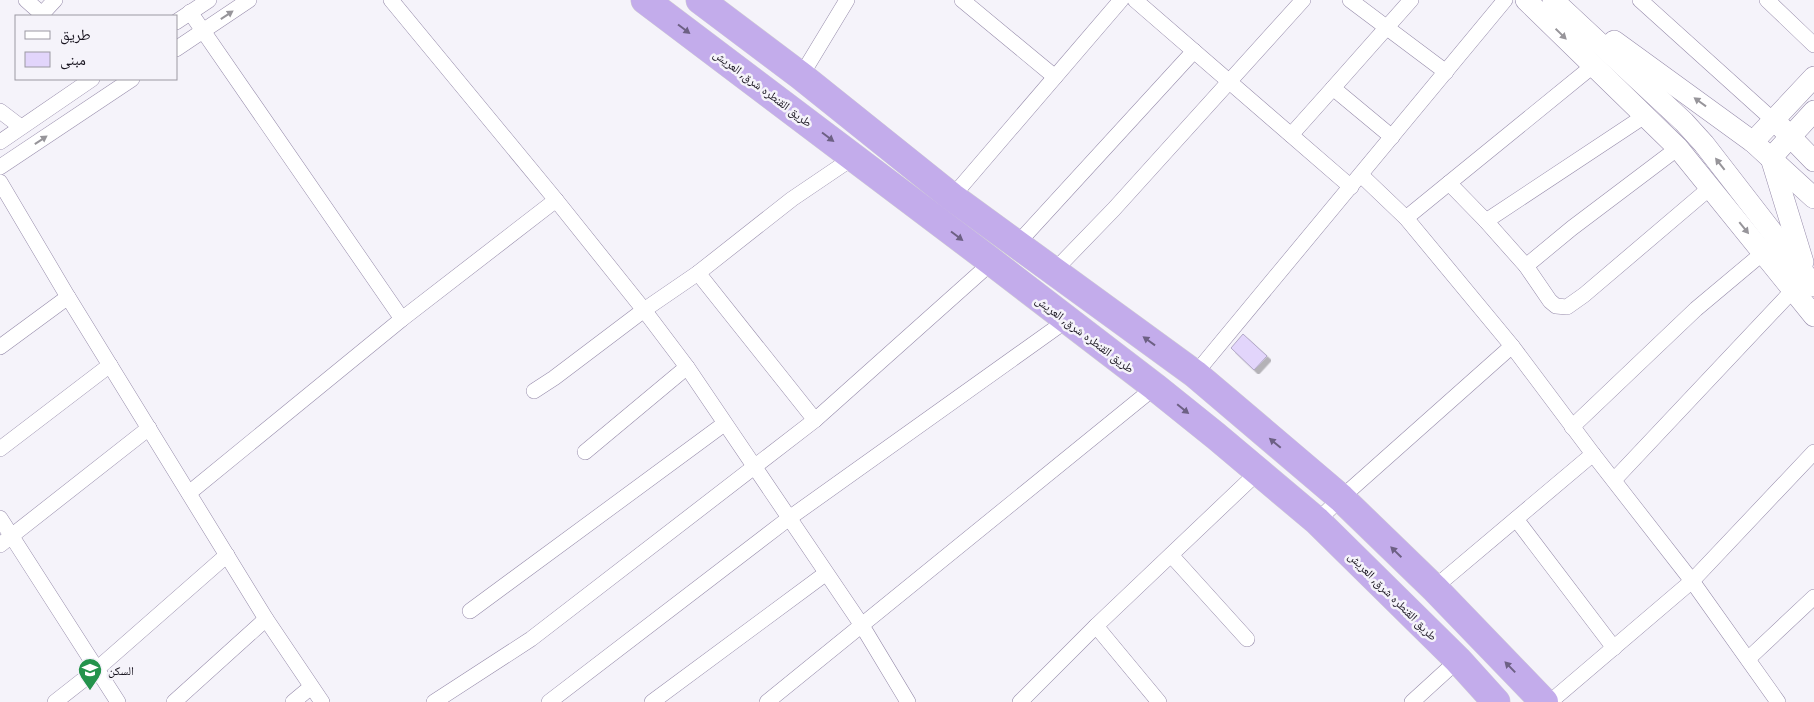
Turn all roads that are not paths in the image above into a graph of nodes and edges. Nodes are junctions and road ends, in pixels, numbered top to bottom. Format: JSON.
{"nodes":[{"id":1,"x":26,"y":0,"type":"edge"},
{"id":2,"x":55,"y":0,"type":"edge"},
{"id":3,"x":209,"y":0,"type":"edge"},
{"id":4,"x":249,"y":0,"type":"edge"},
{"id":5,"x":391,"y":0,"type":"edge"},
{"id":6,"x":645,"y":0,"type":"edge"},
{"id":7,"x":700,"y":0,"type":"edge"},
{"id":8,"x":847,"y":0,"type":"edge"},
{"id":9,"x":962,"y":0,"type":"edge"},
{"id":10,"x":1121,"y":0,"type":"edge"},
{"id":11,"x":1135,"y":0,"type":"edge"},
{"id":12,"x":1303,"y":0,"type":"edge"},
{"id":13,"x":1350,"y":0,"type":"edge"},
{"id":14,"x":1411,"y":0,"type":"edge"},
{"id":15,"x":1506,"y":0,"type":"edge"},
{"id":16,"x":1526,"y":0,"type":"edge"},
{"id":17,"x":1553,"y":0,"type":"edge"},
{"id":18,"x":1557,"y":0,"type":"edge"},
{"id":19,"x":1640,"y":0,"type":"edge"},
{"id":20,"x":1767,"y":0,"type":"edge"},
{"id":21,"x":1657,"y":5,"type":"edge"},
{"id":22,"x":190,"y":12,"type":"junction"},
{"id":23,"x":43,"y":15,"type":"edge"},
{"id":24,"x":178,"y":21,"type":"edge"},
{"id":25,"x":1387,"y":28,"type":"junction"},
{"id":26,"x":204,"y":31,"type":"junction"},
{"id":27,"x":1814,"y":45,"type":"edge"},
{"id":28,"x":178,"y":48,"type":"edge"},
{"id":29,"x":1194,"y":51,"type":"junction"},
{"id":30,"x":1594,"y":65,"type":"junction"},
{"id":31,"x":1446,"y":72,"type":"junction"},
{"id":32,"x":801,"y":76,"type":"junction"},
{"id":33,"x":1055,"y":77,"type":"junction"},
{"id":34,"x":1814,"y":77,"type":"edge"},
{"id":35,"x":91,"y":80,"type":"edge"},
{"id":36,"x":130,"y":80,"type":"edge"},
{"id":37,"x":1229,"y":81,"type":"junction"},
{"id":38,"x":1333,"y":88,"type":"junction"},
{"id":39,"x":0,"y":111,"type":"edge"},
{"id":40,"x":1814,"y":111,"type":"edge"},
{"id":41,"x":1646,"y":115,"type":"junction"},
{"id":42,"x":1773,"y":120,"type":"junction"},
{"id":43,"x":21,"y":127,"type":"junction"},
{"id":44,"x":1291,"y":135,"type":"junction"},
{"id":45,"x":1392,"y":137,"type":"junction"},
{"id":46,"x":1791,"y":137,"type":"junction"},
{"id":47,"x":0,"y":142,"type":"edge"},
{"id":48,"x":1753,"y":142,"type":"junction"},
{"id":49,"x":1678,"y":148,"type":"junction"},
{"id":50,"x":854,"y":156,"type":"junction"},
{"id":51,"x":1772,"y":158,"type":"junction"},
{"id":52,"x":1814,"y":161,"type":"edge"},
{"id":53,"x":0,"y":167,"type":"edge"},
{"id":54,"x":1356,"y":181,"type":"junction"},
{"id":55,"x":0,"y":182,"type":"edge"},
{"id":56,"x":1448,"y":183,"type":"junction"},
{"id":57,"x":1725,"y":193,"type":"junction"},
{"id":58,"x":952,"y":197,"type":"junction"},
{"id":59,"x":1814,"y":198,"type":"edge"},
{"id":60,"x":556,"y":200,"type":"junction"},
{"id":61,"x":1406,"y":218,"type":"junction"},
{"id":62,"x":1486,"y":221,"type":"junction"},
{"id":63,"x":1017,"y":244,"type":"junction"},
{"id":64,"x":1764,"y":252,"type":"junction"},
{"id":65,"x":992,"y":262,"type":"junction"},
{"id":66,"x":1526,"y":266,"type":"junction"},
{"id":67,"x":1054,"y":271,"type":"junction"},
{"id":68,"x":698,"y":273,"type":"junction"},
{"id":69,"x":1805,"y":285,"type":"edge"},
{"id":70,"x":68,"y":297,"type":"junction"},
{"id":71,"x":644,"y":310,"type":"junction"},
{"id":72,"x":1814,"y":316,"type":"edge"},
{"id":73,"x":402,"y":319,"type":"junction"},
{"id":74,"x":1067,"y":320,"type":"junction"},
{"id":75,"x":0,"y":346,"type":"edge"},
{"id":76,"x":1512,"y":346,"type":"junction"},
{"id":77,"x":110,"y":365,"type":"junction"},
{"id":78,"x":687,"y":367,"type":"junction"},
{"id":79,"x":1194,"y":374,"type":"junction"},
{"id":80,"x":1155,"y":387,"type":"junction"},
{"id":81,"x":534,"y":391,"type":"dead end"},
{"id":82,"x":816,"y":420,"type":"junction"},
{"id":83,"x":724,"y":424,"type":"junction"},
{"id":84,"x":1572,"y":427,"type":"junction"},
{"id":85,"x":149,"y":428,"type":"junction"},
{"id":86,"x":0,"y":449,"type":"edge"},
{"id":87,"x":585,"y":452,"type":"dead end"},
{"id":88,"x":1814,"y":452,"type":"edge"},
{"id":89,"x":1592,"y":454,"type":"junction"},
{"id":90,"x":754,"y":467,"type":"junction"},
{"id":91,"x":1258,"y":472,"type":"junction"},
{"id":92,"x":1614,"y":480,"type":"junction"},
{"id":93,"x":189,"y":493,"type":"junction"},
{"id":94,"x":1341,"y":498,"type":"junction"},
{"id":95,"x":0,"y":518,"type":"edge"},
{"id":96,"x":788,"y":519,"type":"junction"},
{"id":97,"x":1516,"y":519,"type":"junction"},
{"id":98,"x":1317,"y":521,"type":"junction"},
{"id":99,"x":6,"y":541,"type":"edge"},
{"id":100,"x":227,"y":555,"type":"junction"},
{"id":101,"x":1170,"y":555,"type":"junction"},
{"id":102,"x":825,"y":574,"type":"junction"},
{"id":103,"x":1692,"y":581,"type":"junction"},
{"id":104,"x":1434,"y":588,"type":"junction"},
{"id":105,"x":1814,"y":597,"type":"edge"},
{"id":106,"x":470,"y":611,"type":"dead end"},
{"id":107,"x":266,"y":619,"type":"junction"},
{"id":108,"x":861,"y":624,"type":"junction"},
{"id":109,"x":1096,"y":626,"type":"junction"},
{"id":110,"x":1247,"y":639,"type":"dead end"},
{"id":111,"x":1614,"y":648,"type":"junction"},
{"id":112,"x":1458,"y":660,"type":"junction"},
{"id":113,"x":1748,"y":660,"type":"junction"},
{"id":114,"x":97,"y":669,"type":"junction"},
{"id":115,"x":311,"y":687,"type":"junction"},
{"id":116,"x":1025,"y":700,"type":"edge"},
{"id":117,"x":55,"y":702,"type":"edge"},
{"id":118,"x":118,"y":702,"type":"edge"},
{"id":119,"x":174,"y":702,"type":"edge"},
{"id":120,"x":293,"y":702,"type":"edge"},
{"id":121,"x":322,"y":702,"type":"edge"},
{"id":122,"x":434,"y":702,"type":"edge"},
{"id":123,"x":549,"y":702,"type":"edge"},
{"id":124,"x":652,"y":702,"type":"edge"},
{"id":125,"x":767,"y":702,"type":"edge"},
{"id":126,"x":908,"y":702,"type":"edge"},
{"id":127,"x":1159,"y":702,"type":"edge"},
{"id":128,"x":1412,"y":702,"type":"edge"},
{"id":129,"x":1496,"y":702,"type":"edge"},
{"id":130,"x":1544,"y":702,"type":"edge"},
{"id":131,"x":1550,"y":702,"type":"edge"},
{"id":132,"x":1778,"y":702,"type":"edge"}],
"edges":[{"from":1,"to":23,"type":"street"},
{"from":2,"to":23,"type":"street"},
{"from":3,"to":22,"type":"street"},
{"from":26,"to":4,"type":"street","one_way":true},
{"from":5,"to":60,"type":"street"},
{"from":6,"to":50,"type":"highway","name":"طريق القنطره شرق, العريش","one_way":true},
{"from":7,"to":32,"type":"highway"},
{"from":8,"to":32,"type":"street"},
{"from":9,"to":33,"type":"street"},
{"from":10,"to":33,"type":"street"},
{"from":11,"to":29,"type":"street"},
{"from":12,"to":37,"type":"street"},
{"from":13,"to":25,"type":"street"},
{"from":14,"to":25,"type":"street"},
{"from":15,"to":31,"type":"street"},
{"from":16,"to":30,"type":"main road","one_way":true},
{"from":57,"to":17,"type":"main road","one_way":true},
{"from":48,"to":18,"type":"main road","one_way":true},
{"from":19,"to":21,"type":"street"},
{"from":20,"to":27,"type":"street"},
{"from":21,"to":42,"type":"street"},
{"from":22,"to":24,"type":"street"},
{"from":22,"to":26,"type":"street"},
{"from":25,"to":31,"type":"street"},
{"from":25,"to":38,"type":"street"},
{"from":26,"to":28,"type":"street"},
{"from":26,"to":73,"type":"street"},
{"from":29,"to":37,"type":"street"},
{"from":29,"to":63,"type":"street"},
{"from":30,"to":41,"type":"main road"},
{"from":30,"to":56,"type":"street"},
{"from":31,"to":45,"type":"street"},
{"from":32,"to":58,"type":"highway"},
{"from":33,"to":58,"type":"street"},
{"from":34,"to":42,"type":"main road"},
{"from":35,"to":43,"type":"street"},
{"from":53,"to":36,"type":"street","one_way":true},
{"from":37,"to":44,"type":"street"},
{"from":37,"to":67,"type":"street"},
{"from":38,"to":44,"type":"street"},
{"from":38,"to":45,"type":"street"},
{"from":39,"to":43,"type":"street"},
{"from":40,"to":46,"type":"main road"},
{"from":41,"to":49,"type":"main road"},
{"from":41,"to":62,"type":"street"},
{"from":42,"to":46,"type":"main road"},
{"from":42,"to":48,"type":"main road"},
{"from":43,"to":47,"type":"street"},
{"from":44,"to":54,"type":"street"},
{"from":45,"to":54,"type":"street"},
{"from":46,"to":51,"type":"main road"},
{"from":46,"to":52,"type":"main road"},
{"from":48,"to":51,"type":"main road"},
{"from":49,"to":57,"type":"main road"},
{"from":49,"to":66,"type":"street"},
{"from":50,"to":65,"type":"highway","name":"طريق القنطره شرق, العريش","one_way":true},
{"from":50,"to":68,"type":"street"},
{"from":51,"to":59,"type":"main road"},
{"from":51,"to":69,"type":"main road"},
{"from":54,"to":61,"type":"street"},
{"from":54,"to":79,"type":"street"},
{"from":55,"to":70,"type":"street"},
{"from":56,"to":61,"type":"street"},
{"from":56,"to":62,"type":"street"},
{"from":57,"to":64,"type":"main road","one_way":true},
{"from":57,"to":66,"type":"street"},
{"from":57,"to":69,"type":"main road"},
{"from":58,"to":63,"type":"highway"},
{"from":60,"to":71,"type":"street"},
{"from":60,"to":73,"type":"street"},
{"from":61,"to":76,"type":"street"},
{"from":62,"to":66,"type":"street"},
{"from":63,"to":67,"type":"highway"},
{"from":64,"to":69,"type":"main road"},
{"from":64,"to":84,"type":"street"},
{"from":65,"to":74,"type":"highway","name":"طريق القنطره شرق, العريش"},
{"from":65,"to":82,"type":"street"},
{"from":79,"to":67,"type":"highway","one_way":true},
{"from":68,"to":71,"type":"street"},
{"from":68,"to":82,"type":"street"},
{"from":69,"to":72,"type":"main road"},
{"from":69,"to":92,"type":"street"},
{"from":70,"to":75,"type":"street"},
{"from":70,"to":77,"type":"street"},
{"from":71,"to":78,"type":"street"},
{"from":71,"to":81,"type":"street"},
{"from":73,"to":93,"type":"street"},
{"from":74,"to":80,"type":"highway","name":"طريق القنطره شرق, العريش"},
{"from":74,"to":96,"type":"street"},
{"from":76,"to":84,"type":"street"},
{"from":76,"to":94,"type":"street"},
{"from":77,"to":85,"type":"street"},
{"from":77,"to":86,"type":"street"},
{"from":78,"to":83,"type":"street"},
{"from":78,"to":87,"type":"street"},
{"from":94,"to":79,"type":"highway","one_way":true},
{"from":80,"to":91,"type":"highway","name":"طريق القنطره شرق, العريش","one_way":true},
{"from":80,"to":108,"type":"street"},
{"from":82,"to":90,"type":"street"},
{"from":83,"to":90,"type":"street"},
{"from":83,"to":106,"type":"street"},
{"from":84,"to":89,"type":"street"},
{"from":85,"to":93,"type":"street"},
{"from":85,"to":99,"type":"street"},
{"from":88,"to":103,"type":"street"},
{"from":89,"to":92,"type":"street"},
{"from":89,"to":97,"type":"street"},
{"from":90,"to":96,"type":"street"},
{"from":90,"to":122,"type":"street"},
{"from":91,"to":98,"type":"highway","name":"طريق القنطره شرق, العريش"},
{"from":91,"to":101,"type":"street"},
{"from":92,"to":103,"type":"street"},
{"from":93,"to":100,"type":"street"},
{"from":94,"to":98,"type":"street"},
{"from":104,"to":94,"type":"highway","one_way":true},
{"from":95,"to":99,"type":"street"},
{"from":96,"to":102,"type":"street"},
{"from":96,"to":123,"type":"street"},
{"from":97,"to":104,"type":"street"},
{"from":97,"to":111,"type":"street"},
{"from":98,"to":112,"type":"highway","name":"طريق القنطره شرق, العريش"},
{"from":99,"to":114,"type":"street"},
{"from":100,"to":107,"type":"street"},
{"from":100,"to":114,"type":"street"},
{"from":101,"to":109,"type":"street"},
{"from":101,"to":110,"type":"street"},
{"from":102,"to":108,"type":"street"},
{"from":102,"to":124,"type":"street"},
{"from":103,"to":111,"type":"street"},
{"from":103,"to":113,"type":"street"},
{"from":130,"to":104,"type":"highway","one_way":true},
{"from":105,"to":113,"type":"street"},
{"from":107,"to":115,"type":"street"},
{"from":107,"to":119,"type":"street"},
{"from":108,"to":125,"type":"street"},
{"from":108,"to":126,"type":"street"},
{"from":109,"to":116,"type":"street"},
{"from":109,"to":127,"type":"street"},
{"from":111,"to":131,"type":"street"},
{"from":112,"to":128,"type":"street"},
{"from":112,"to":129,"type":"highway","name":"طريق القنطره شرق, العريش"},
{"from":113,"to":132,"type":"street"},
{"from":114,"to":117,"type":"street"},
{"from":114,"to":118,"type":"street"},
{"from":115,"to":120,"type":"street"},
{"from":115,"to":121,"type":"street"}]}
